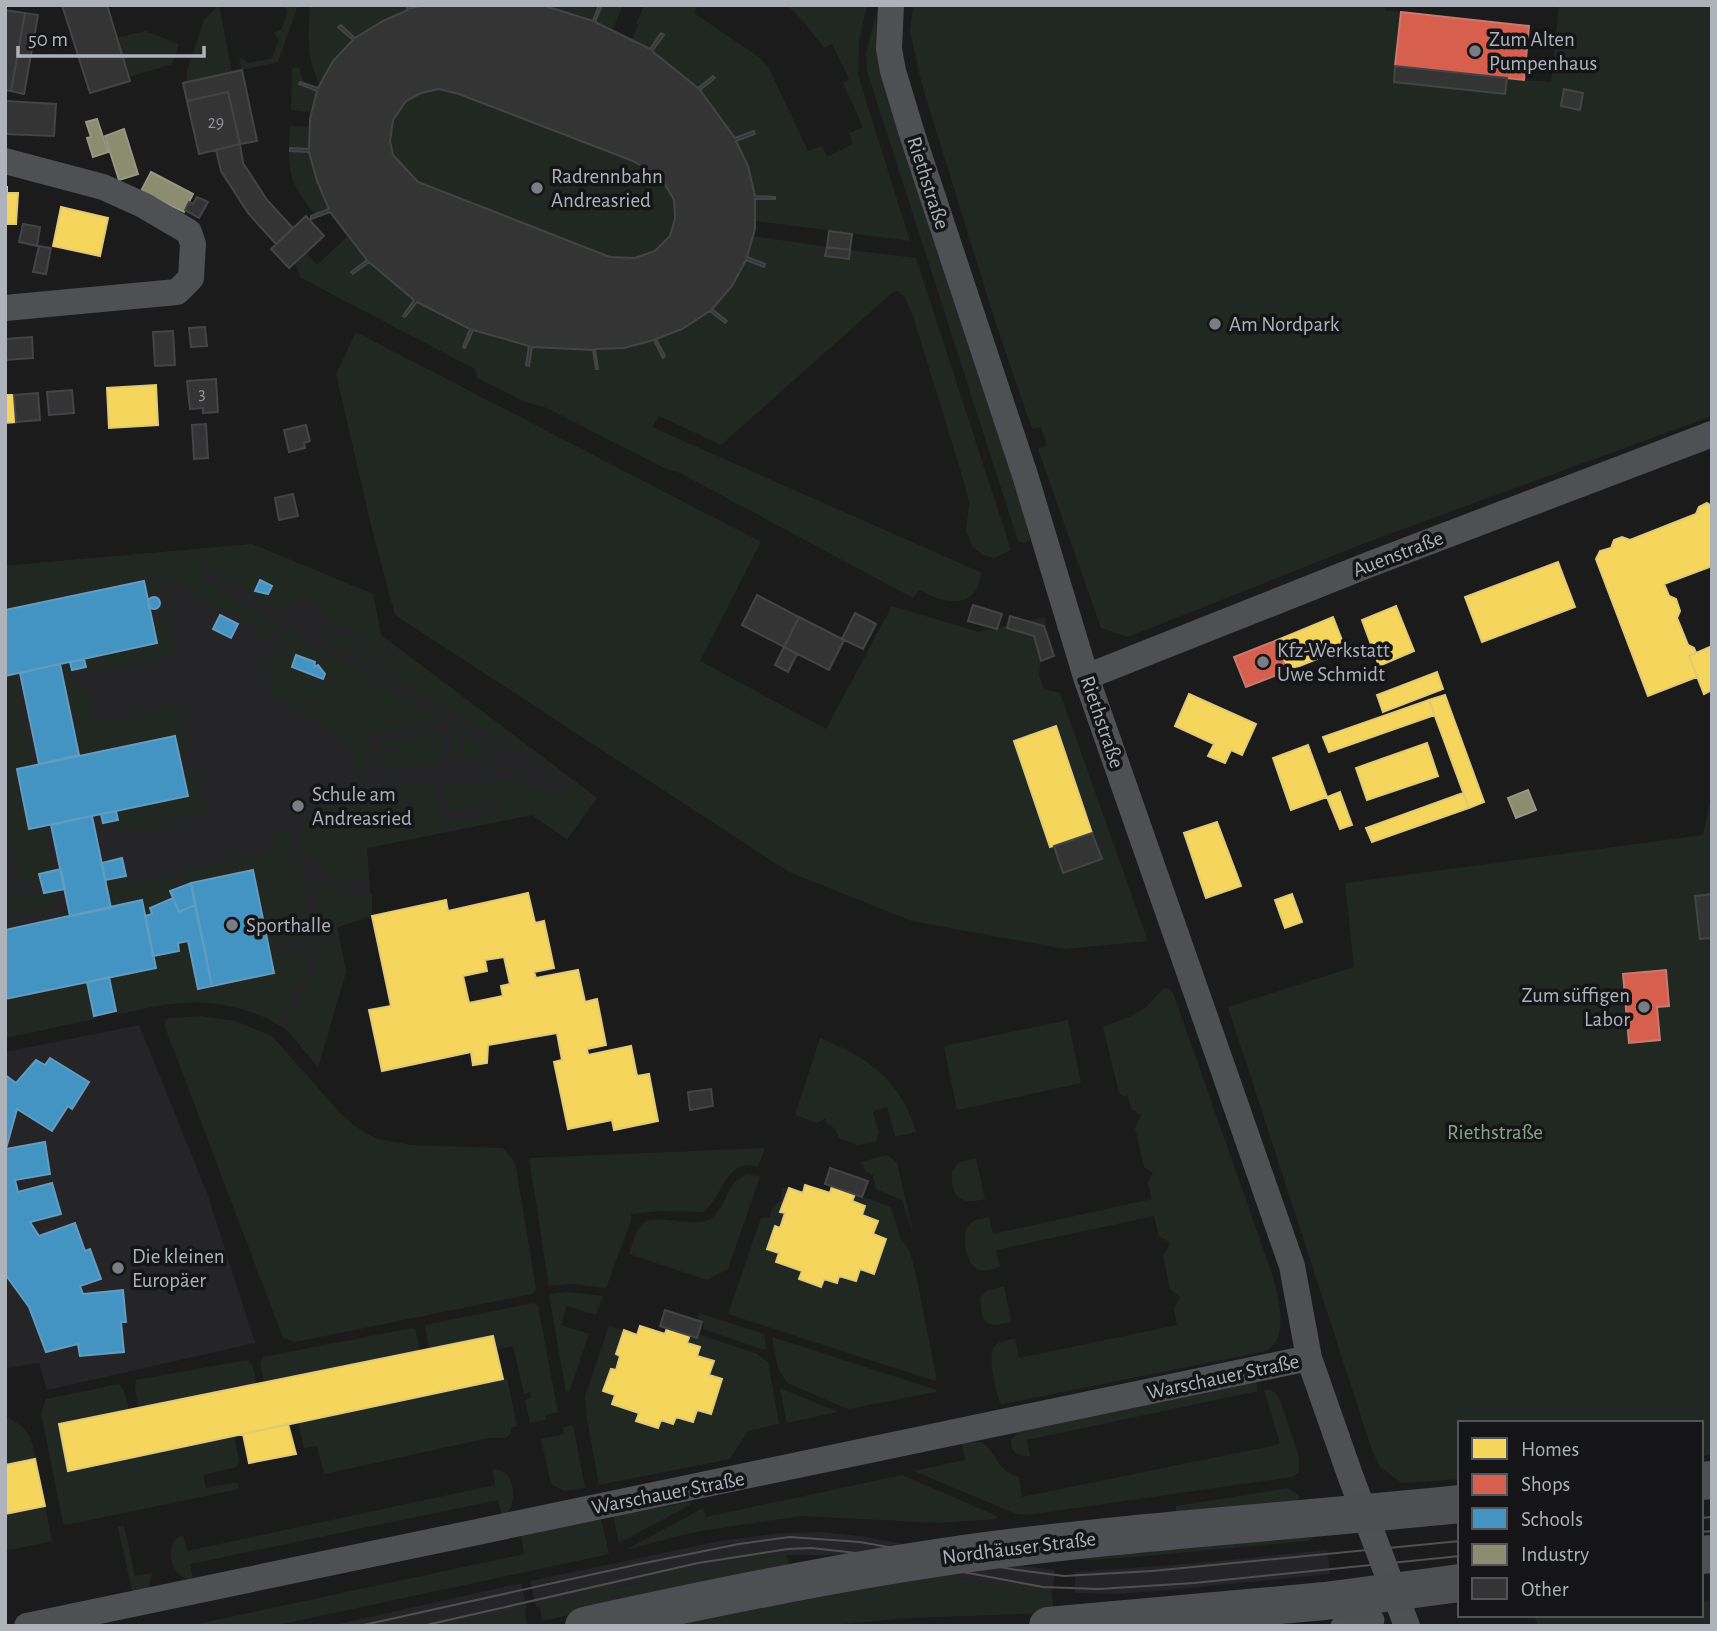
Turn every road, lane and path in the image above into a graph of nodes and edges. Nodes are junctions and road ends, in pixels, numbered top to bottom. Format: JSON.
{"nodes":[{"id":1,"x":891,"y":5,"type":"edge"},
{"id":2,"x":5,"y":161,"type":"edge"},
{"id":3,"x":5,"y":308,"type":"edge"},
{"id":4,"x":1712,"y":433,"type":"edge"},
{"id":5,"x":1086,"y":677,"type":"junction"},
{"id":6,"x":1309,"y":1358,"type":"junction"},
{"id":7,"x":1458,"y":1504,"type":"edge"},
{"id":8,"x":1364,"y":1513,"type":"junction"},
{"id":9,"x":1458,"y":1584,"type":"edge"},
{"id":10,"x":1201,"y":1613,"type":"junction"},
{"id":11,"x":1392,"y":1613,"type":"edge"},
{"id":12,"x":1344,"y":1621,"type":"edge"},
{"id":13,"x":27,"y":1626,"type":"edge"},
{"id":14,"x":584,"y":1626,"type":"edge"},
{"id":15,"x":1048,"y":1626,"type":"edge"},
{"id":16,"x":1291,"y":1626,"type":"edge"}],
"edges":[{"from":1,"to":5,"type":"street","name":"Riethstraße"},
{"from":2,"to":3,"type":"street"},
{"from":4,"to":5,"type":"street","name":"Auenstraße"},
{"from":5,"to":6,"type":"street","name":"Riethstraße"},
{"from":6,"to":8,"type":"street","name":"Riethstraße"},
{"from":6,"to":13,"type":"street","name":"Warschauer Straße"},
{"from":7,"to":8,"type":"main road","name":"Nordhäuser Straße"},
{"from":8,"to":11,"type":"street","name":"Riethstraße"},
{"from":8,"to":14,"type":"main road","name":"Nordhäuser Straße"},
{"from":9,"to":11,"type":"main road"},
{"from":10,"to":11,"type":"main road"},
{"from":10,"to":15,"type":"main road"},
{"from":10,"to":16,"type":"main road"},
{"from":11,"to":12,"type":"street"}]}
